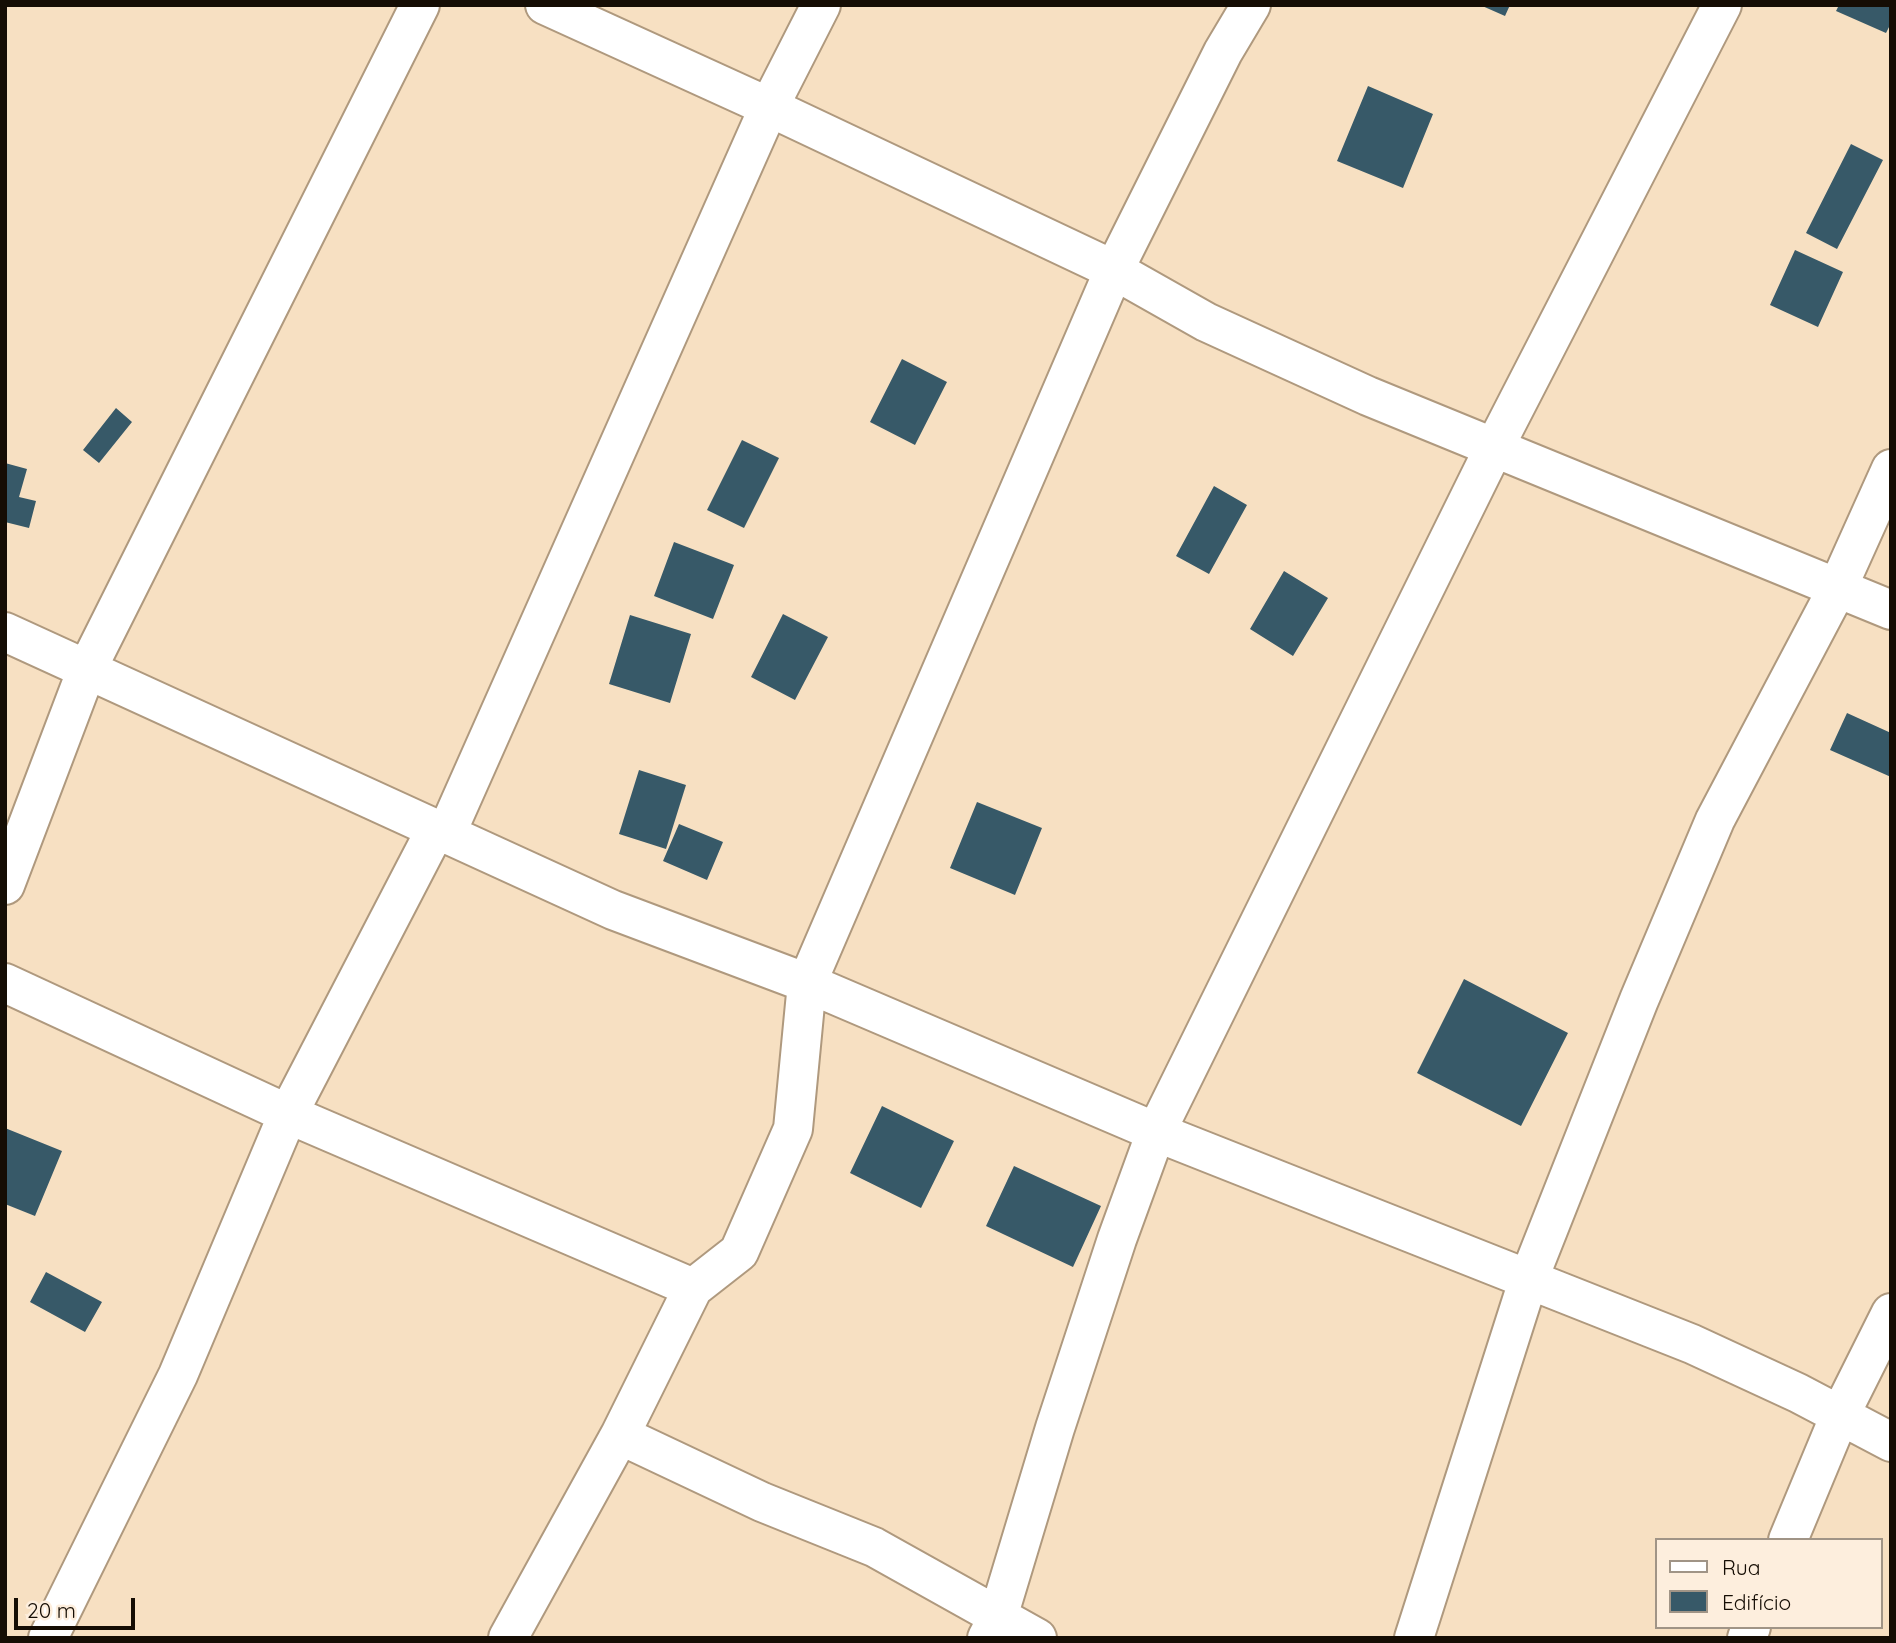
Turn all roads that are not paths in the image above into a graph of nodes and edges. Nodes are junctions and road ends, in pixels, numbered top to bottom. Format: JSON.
{"nodes":[{"id":1,"x":420,"y":5,"type":"edge"},
{"id":2,"x":545,"y":5,"type":"edge"},
{"id":3,"x":821,"y":5,"type":"edge"},
{"id":4,"x":1251,"y":5,"type":"edge"},
{"id":5,"x":1722,"y":5,"type":"edge"},
{"id":6,"x":769,"y":107,"type":"junction"},
{"id":7,"x":1114,"y":270,"type":"junction"},
{"id":8,"x":1494,"y":448,"type":"junction"},
{"id":9,"x":1891,"y":469,"type":"edge"},
{"id":10,"x":1837,"y":589,"type":"junction"},
{"id":11,"x":1891,"y":610,"type":"edge"},
{"id":12,"x":5,"y":632,"type":"edge"},
{"id":13,"x":87,"y":669,"type":"junction"},
{"id":14,"x":441,"y":832,"type":"junction"},
{"id":15,"x":5,"y":885,"type":"edge"},
{"id":16,"x":807,"y":983,"type":"junction"},
{"id":17,"x":7,"y":986,"type":"edge"},
{"id":18,"x":288,"y":1114,"type":"junction"},
{"id":19,"x":1156,"y":1132,"type":"junction"},
{"id":20,"x":1529,"y":1278,"type":"junction"},
{"id":21,"x":693,"y":1288,"type":"junction"},
{"id":22,"x":1891,"y":1313,"type":"edge"},
{"id":23,"x":1840,"y":1415,"type":"junction"},
{"id":24,"x":620,"y":1435,"type":"junction"},
{"id":25,"x":1891,"y":1442,"type":"edge"},
{"id":26,"x":1789,"y":1538,"type":"edge"},
{"id":27,"x":992,"y":1627,"type":"edge"},
{"id":28,"x":48,"y":1638,"type":"edge"},
{"id":29,"x":508,"y":1638,"type":"edge"},
{"id":30,"x":1037,"y":1638,"type":"edge"},
{"id":31,"x":1414,"y":1638,"type":"edge"}],
"edges":[{"from":1,"to":13,"type":"street"},
{"from":2,"to":6,"type":"street"},
{"from":3,"to":6,"type":"street"},
{"from":4,"to":7,"type":"street"},
{"from":5,"to":8,"type":"street"},
{"from":6,"to":7,"type":"street"},
{"from":6,"to":14,"type":"street"},
{"from":7,"to":8,"type":"street"},
{"from":7,"to":16,"type":"street"},
{"from":8,"to":10,"type":"street"},
{"from":8,"to":19,"type":"street"},
{"from":9,"to":10,"type":"street"},
{"from":10,"to":11,"type":"street"},
{"from":10,"to":20,"type":"street"},
{"from":12,"to":13,"type":"street"},
{"from":13,"to":14,"type":"street"},
{"from":13,"to":15,"type":"street"},
{"from":14,"to":16,"type":"street"},
{"from":14,"to":18,"type":"street"},
{"from":16,"to":19,"type":"street"},
{"from":16,"to":21,"type":"street"},
{"from":17,"to":18,"type":"street"},
{"from":18,"to":21,"type":"street"},
{"from":18,"to":28,"type":"street"},
{"from":19,"to":20,"type":"street"},
{"from":19,"to":27,"type":"street"},
{"from":20,"to":23,"type":"street"},
{"from":20,"to":31,"type":"street"},
{"from":21,"to":24,"type":"street"},
{"from":22,"to":23,"type":"street"},
{"from":23,"to":25,"type":"street"},
{"from":23,"to":26,"type":"street"},
{"from":24,"to":27,"type":"street"},
{"from":24,"to":29,"type":"street"},
{"from":27,"to":30,"type":"street"}]}
